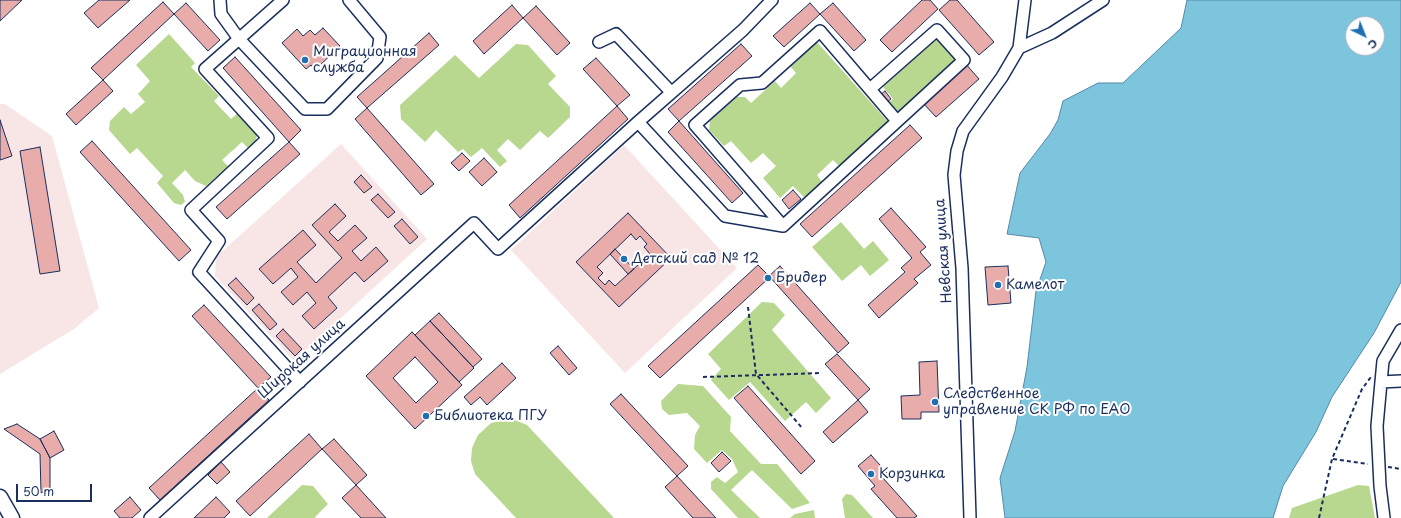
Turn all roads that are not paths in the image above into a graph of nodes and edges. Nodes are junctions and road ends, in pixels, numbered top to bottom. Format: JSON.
{"nodes":[{"id":1,"x":220,"y":0,"type":"edge"},
{"id":2,"x":283,"y":0,"type":"edge"},
{"id":3,"x":350,"y":0,"type":"edge"},
{"id":4,"x":772,"y":0,"type":"edge"},
{"id":5,"x":1025,"y":0,"type":"edge"},
{"id":6,"x":1104,"y":0,"type":"edge"},
{"id":7,"x":239,"y":39,"type":"junction"},
{"id":8,"x":599,"y":42,"type":"dead end"},
{"id":9,"x":1019,"y":48,"type":"junction"},
{"id":10,"x":870,"y":89,"type":"junction"},
{"id":11,"x":671,"y":92,"type":"junction"},
{"id":12,"x":897,"y":121,"type":"junction"},
{"id":13,"x":638,"y":122,"type":"junction"},
{"id":14,"x":783,"y":226,"type":"junction"},
{"id":15,"x":1401,"y":330,"type":"edge"},
{"id":16,"x":1401,"y":381,"type":"edge"},
{"id":17,"x":300,"y":382,"type":"junction"},
{"id":18,"x":1381,"y":382,"type":"junction"},
{"id":19,"x":0,"y":498,"type":"edge"},
{"id":20,"x":12,"y":518,"type":"edge"},
{"id":21,"x":150,"y":518,"type":"edge"},
{"id":22,"x":970,"y":518,"type":"edge"},
{"id":23,"x":1384,"y":518,"type":"edge"}],
"edges":[{"from":1,"to":7,"type":"street"},
{"from":2,"to":7,"type":"street"},
{"from":3,"to":7,"type":"street"},
{"from":4,"to":11,"type":"street"},
{"from":5,"to":9,"type":"street","name":"Невская улица"},
{"from":6,"to":9,"type":"street"},
{"from":7,"to":17,"type":"street"},
{"from":8,"to":11,"type":"street"},
{"from":9,"to":22,"type":"street","name":"Невская улица"},
{"from":10,"to":12,"type":"street"},
{"from":10,"to":12,"type":"street"},
{"from":10,"to":14,"type":"street"},
{"from":11,"to":13,"type":"street"},
{"from":12,"to":14,"type":"street"},
{"from":13,"to":14,"type":"street"},
{"from":13,"to":17,"type":"street","name":"Широкая улица"},
{"from":15,"to":18,"type":"street"},
{"from":16,"to":18,"type":"street"},
{"from":17,"to":21,"type":"street","name":"Широкая улица"},
{"from":18,"to":23,"type":"street"},
{"from":19,"to":20,"type":"main road"}]}
